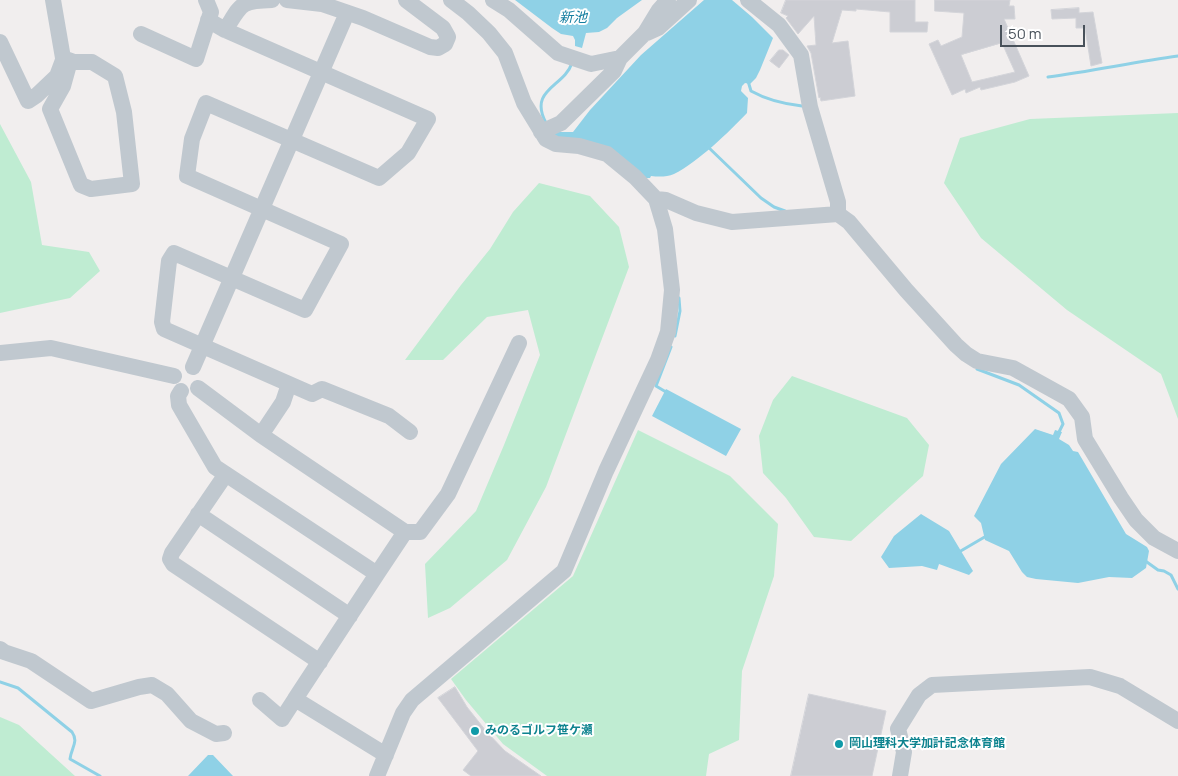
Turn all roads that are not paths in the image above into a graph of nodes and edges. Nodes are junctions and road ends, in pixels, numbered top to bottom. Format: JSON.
{"nodes":[{"id":1,"x":53,"y":0,"type":"edge"},
{"id":2,"x":206,"y":0,"type":"edge"},
{"id":3,"x":272,"y":0,"type":"edge"},
{"id":4,"x":287,"y":0,"type":"edge"},
{"id":5,"x":406,"y":0,"type":"edge"},
{"id":6,"x":451,"y":0,"type":"edge"},
{"id":7,"x":493,"y":0,"type":"edge"},
{"id":8,"x":668,"y":0,"type":"edge"},
{"id":9,"x":689,"y":0,"type":"edge"},
{"id":10,"x":748,"y":0,"type":"edge"},
{"id":11,"x":347,"y":12,"type":"junction"},
{"id":12,"x":208,"y":20,"type":"junction"},
{"id":13,"x":225,"y":30,"type":"junction"},
{"id":14,"x":141,"y":34,"type":"dead end"},
{"id":15,"x":645,"y":34,"type":"junction"},
{"id":16,"x":0,"y":42,"type":"edge"},
{"id":17,"x":63,"y":58,"type":"junction"},
{"id":18,"x":620,"y":58,"type":"junction"},
{"id":19,"x":322,"y":72,"type":"junction"},
{"id":20,"x":546,"y":130,"type":"junction"},
{"id":21,"x":292,"y":140,"type":"junction"},
{"id":22,"x":656,"y":199,"type":"junction"},
{"id":23,"x":262,"y":209,"type":"junction"},
{"id":24,"x":838,"y":214,"type":"junction"},
{"id":25,"x":232,"y":278,"type":"junction"},
{"id":26,"x":519,"y":343,"type":"dead end"},
{"id":27,"x":203,"y":345,"type":"junction"},
{"id":28,"x":0,"y":353,"type":"edge"},
{"id":29,"x":193,"y":367,"type":"junction"},
{"id":30,"x":177,"y":383,"type":"junction"},
{"id":31,"x":289,"y":384,"type":"junction"},
{"id":32,"x":198,"y":388,"type":"junction"},
{"id":33,"x":410,"y":432,"type":"dead end"},
{"id":34,"x":261,"y":436,"type":"junction"},
{"id":35,"x":226,"y":474,"type":"junction"},
{"id":36,"x":198,"y":514,"type":"junction"},
{"id":37,"x":405,"y":532,"type":"junction"},
{"id":38,"x":1178,"y":551,"type":"edge"},
{"id":39,"x":377,"y":574,"type":"junction"},
{"id":40,"x":350,"y":616,"type":"junction"},
{"id":41,"x":0,"y":650,"type":"edge"},
{"id":42,"x":320,"y":662,"type":"junction"},
{"id":43,"x":295,"y":699,"type":"junction"},
{"id":44,"x":260,"y":700,"type":"dead end"},
{"id":45,"x":1178,"y":722,"type":"edge"},
{"id":46,"x":224,"y":733,"type":"dead end"},
{"id":47,"x":386,"y":755,"type":"junction"},
{"id":48,"x":377,"y":776,"type":"edge"},
{"id":49,"x":900,"y":776,"type":"edge"}],
"edges":[{"from":1,"to":17,"type":"street"},
{"from":2,"to":12,"type":"street"},
{"from":3,"to":13,"type":"street"},
{"from":4,"to":11,"type":"street"},
{"from":5,"to":11,"type":"street"},
{"from":6,"to":20,"type":"street"},
{"from":7,"to":18,"type":"street"},
{"from":8,"to":15,"type":"street"},
{"from":9,"to":15,"type":"street"},
{"from":10,"to":24,"type":"street"},
{"from":11,"to":19,"type":"street"},
{"from":12,"to":13,"type":"street"},
{"from":12,"to":14,"type":"street"},
{"from":13,"to":19,"type":"street"},
{"from":15,"to":18,"type":"street"},
{"from":16,"to":17,"type":"street"},
{"from":17,"to":17,"type":"street"},
{"from":18,"to":20,"type":"street"},
{"from":19,"to":21,"type":"street"},
{"from":19,"to":21,"type":"street"},
{"from":20,"to":22,"type":"street"},
{"from":21,"to":23,"type":"street"},
{"from":21,"to":23,"type":"street"},
{"from":22,"to":24,"type":"street"},
{"from":22,"to":47,"type":"street"},
{"from":23,"to":25,"type":"street"},
{"from":23,"to":25,"type":"street"},
{"from":24,"to":38,"type":"street"},
{"from":25,"to":27,"type":"street"},
{"from":25,"to":27,"type":"street"},
{"from":26,"to":37,"type":"street"},
{"from":27,"to":29,"type":"street"},
{"from":27,"to":31,"type":"street"},
{"from":28,"to":30,"type":"street"},
{"from":29,"to":30,"type":"street"},
{"from":29,"to":32,"type":"street"},
{"from":30,"to":32,"type":"street"},
{"from":30,"to":35,"type":"street"},
{"from":31,"to":33,"type":"street"},
{"from":31,"to":34,"type":"street"},
{"from":32,"to":34,"type":"street"},
{"from":34,"to":37,"type":"street"},
{"from":35,"to":36,"type":"street"},
{"from":35,"to":39,"type":"street"},
{"from":36,"to":40,"type":"street"},
{"from":36,"to":42,"type":"street"},
{"from":37,"to":39,"type":"street"},
{"from":39,"to":40,"type":"street"},
{"from":40,"to":42,"type":"street"},
{"from":41,"to":46,"type":"street"},
{"from":42,"to":43,"type":"street"},
{"from":43,"to":44,"type":"street"},
{"from":43,"to":47,"type":"street"},
{"from":45,"to":49,"type":"street"},
{"from":47,"to":48,"type":"street"}]}
